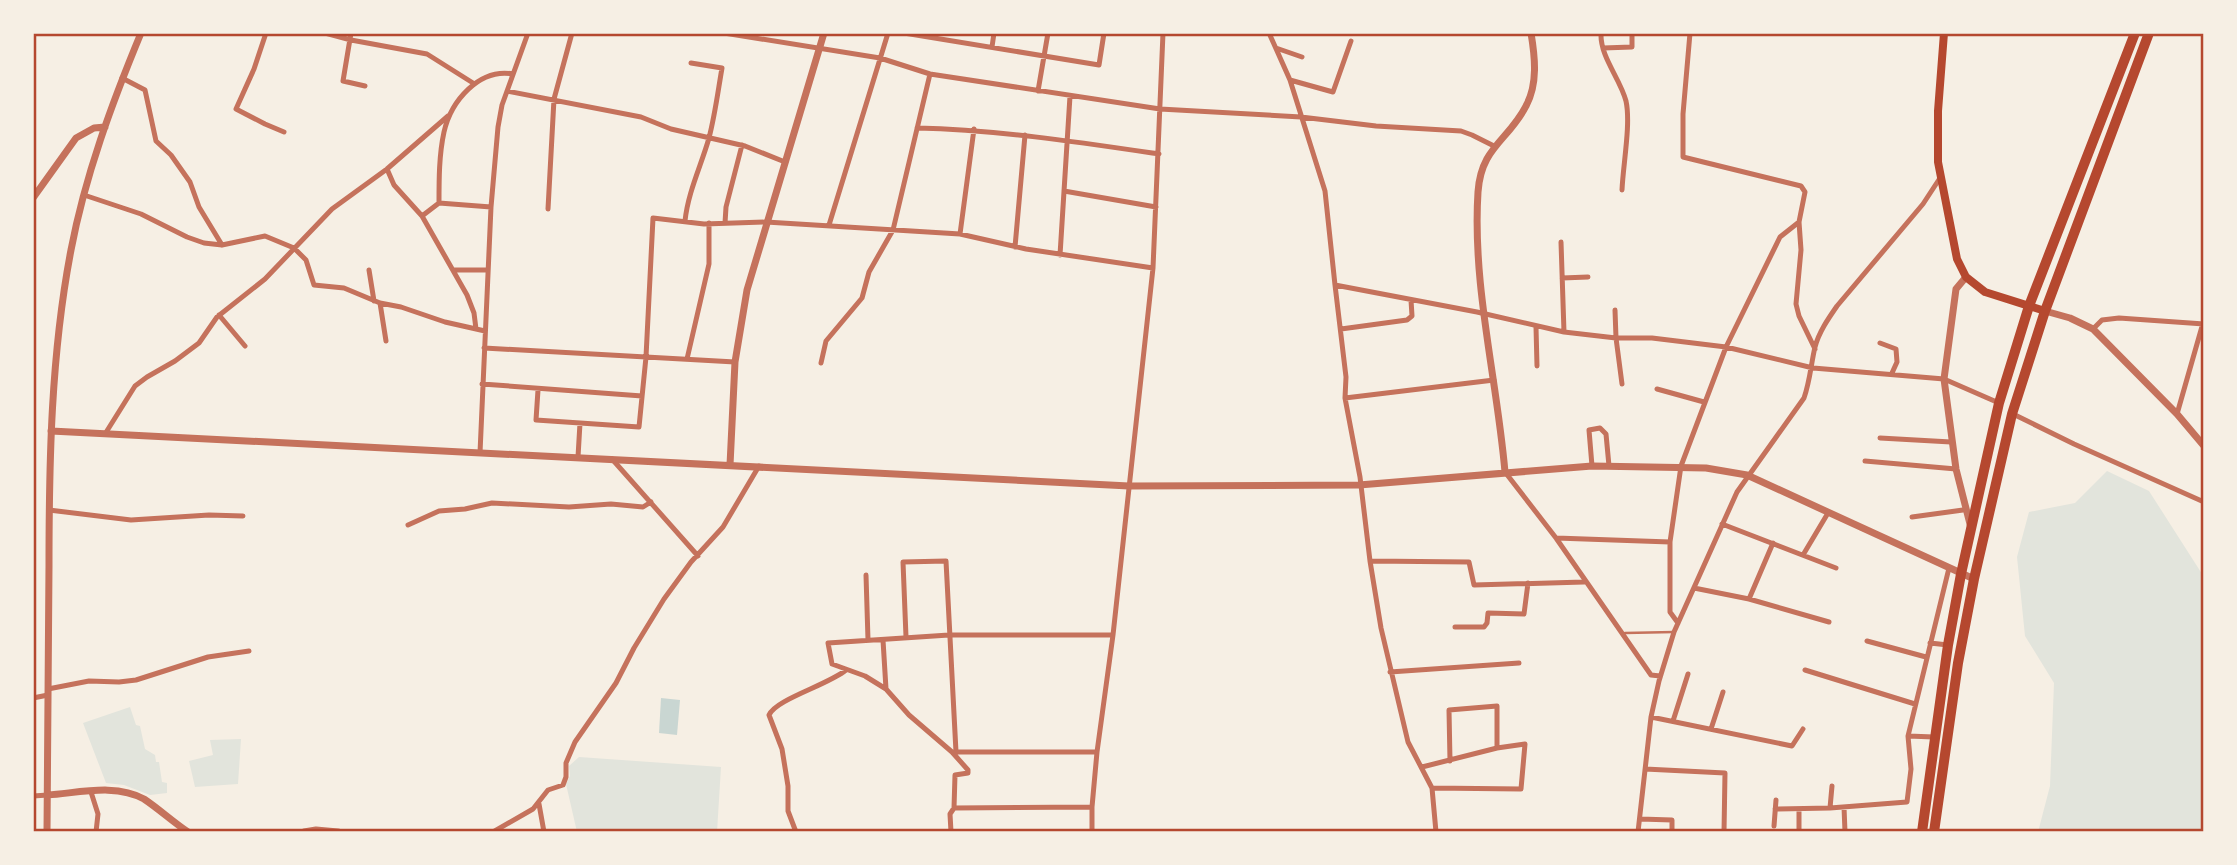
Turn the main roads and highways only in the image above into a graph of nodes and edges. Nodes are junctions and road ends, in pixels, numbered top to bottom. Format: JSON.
{"nodes":[{"id":1,"x":1944,"y":33,"type":"edge"},
{"id":2,"x":2135,"y":33,"type":"edge"},
{"id":3,"x":2149,"y":33,"type":"edge"},
{"id":4,"x":2029,"y":306,"type":"junction"},
{"id":5,"x":2045,"y":311,"type":"junction"},
{"id":6,"x":1922,"y":832,"type":"edge"},
{"id":7,"x":1934,"y":832,"type":"edge"}],
"edges":[{"from":1,"to":4,"type":"main road"},
{"from":2,"to":4,"type":"highway"},
{"from":3,"to":5,"type":"highway"},
{"from":4,"to":5,"type":"main road"},
{"from":4,"to":6,"type":"highway"},
{"from":5,"to":7,"type":"highway"}]}
